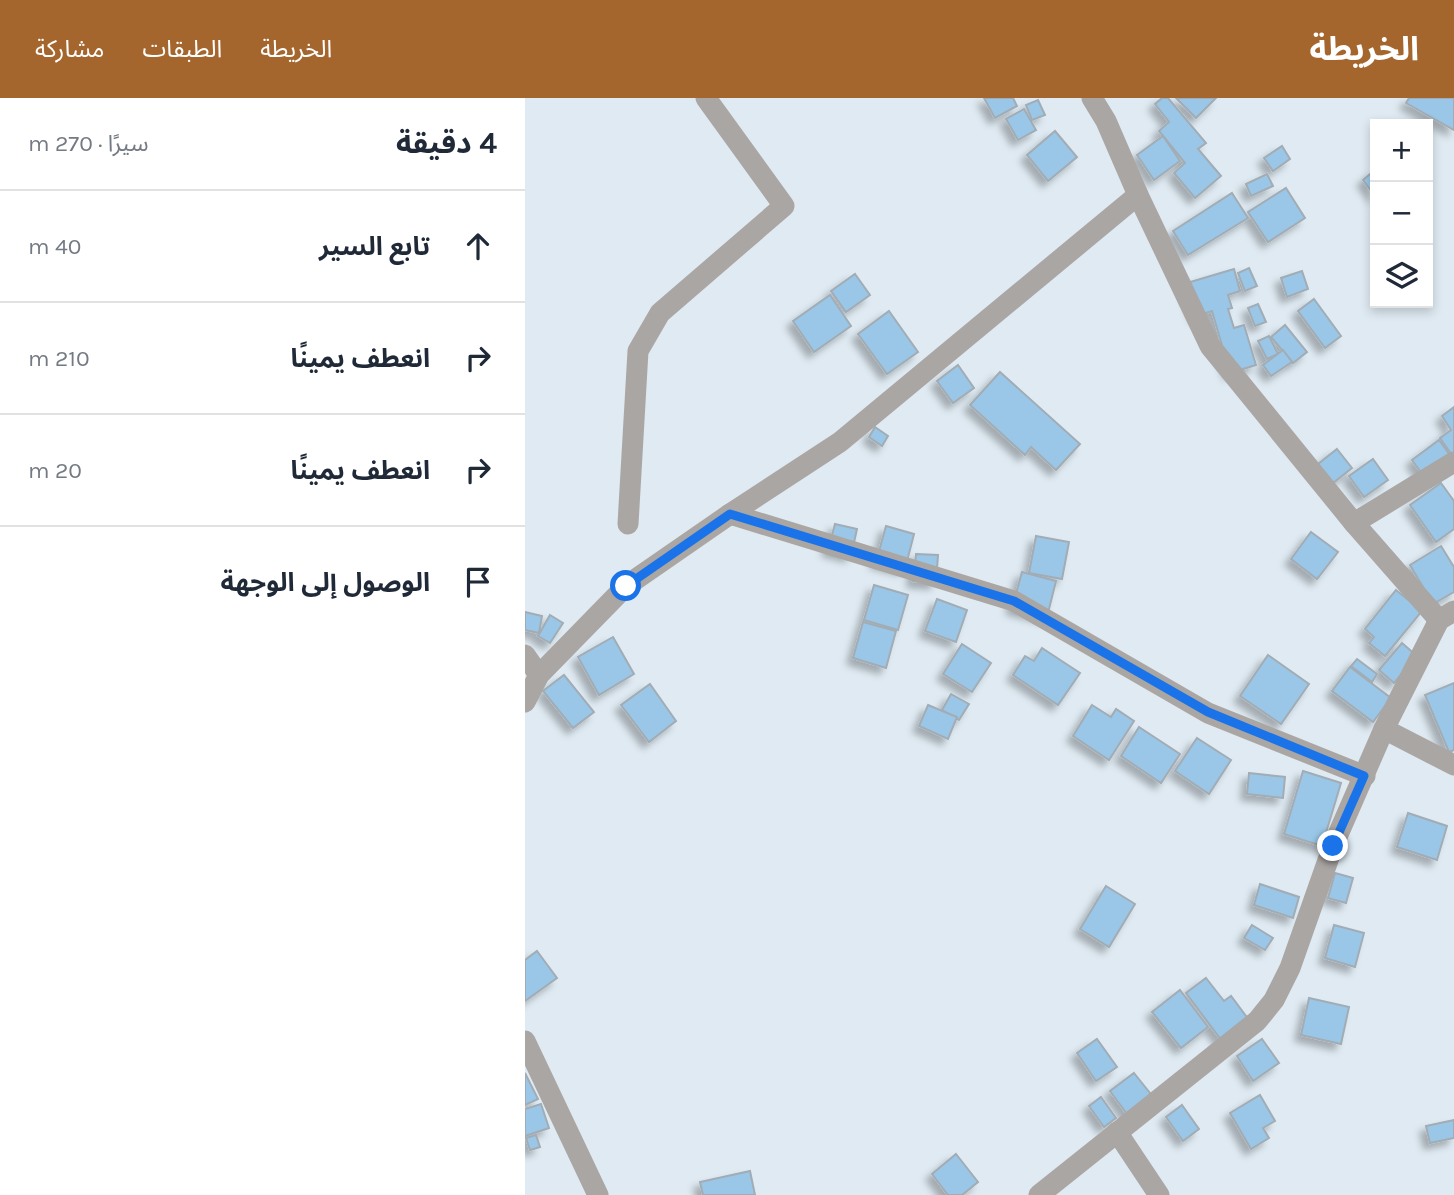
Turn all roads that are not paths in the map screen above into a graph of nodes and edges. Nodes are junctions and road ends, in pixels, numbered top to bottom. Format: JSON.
{"nodes":[{"id":1,"x":706,"y":98,"type":"edge"},
{"id":2,"x":1092,"y":98,"type":"edge"},
{"id":3,"x":1138,"y":195,"type":"junction"},
{"id":4,"x":1454,"y":461,"type":"edge"},
{"id":5,"x":730,"y":514,"type":"junction"},
{"id":6,"x":1354,"y":523,"type":"junction"},
{"id":7,"x":628,"y":524,"type":"dead end"},
{"id":8,"x":1446,"y":616,"type":"edge"},
{"id":9,"x":525,"y":655,"type":"edge"},
{"id":10,"x":539,"y":675,"type":"junction"},
{"id":11,"x":525,"y":702,"type":"edge"},
{"id":12,"x":1384,"y":729,"type":"junction"},
{"id":13,"x":1454,"y":765,"type":"edge"},
{"id":14,"x":1364,"y":776,"type":"junction"},
{"id":15,"x":525,"y":1041,"type":"edge"},
{"id":16,"x":1117,"y":1132,"type":"junction"},
{"id":17,"x":598,"y":1195,"type":"edge"},
{"id":18,"x":1039,"y":1195,"type":"edge"},
{"id":19,"x":1159,"y":1195,"type":"edge"}],
"edges":[{"from":1,"to":7,"type":"street"},
{"from":2,"to":3,"type":"street"},
{"from":3,"to":5,"type":"street"},
{"from":3,"to":6,"type":"street"},
{"from":4,"to":6,"type":"street"},
{"from":5,"to":10,"type":"street"},
{"from":5,"to":14,"type":"street"},
{"from":6,"to":8,"type":"street"},
{"from":8,"to":12,"type":"street"},
{"from":9,"to":10,"type":"street"},
{"from":10,"to":11,"type":"street"},
{"from":12,"to":13,"type":"street"},
{"from":12,"to":14,"type":"street"},
{"from":14,"to":16,"type":"street"},
{"from":15,"to":17,"type":"street"},
{"from":16,"to":18,"type":"street"},
{"from":16,"to":19,"type":"street"}]}
